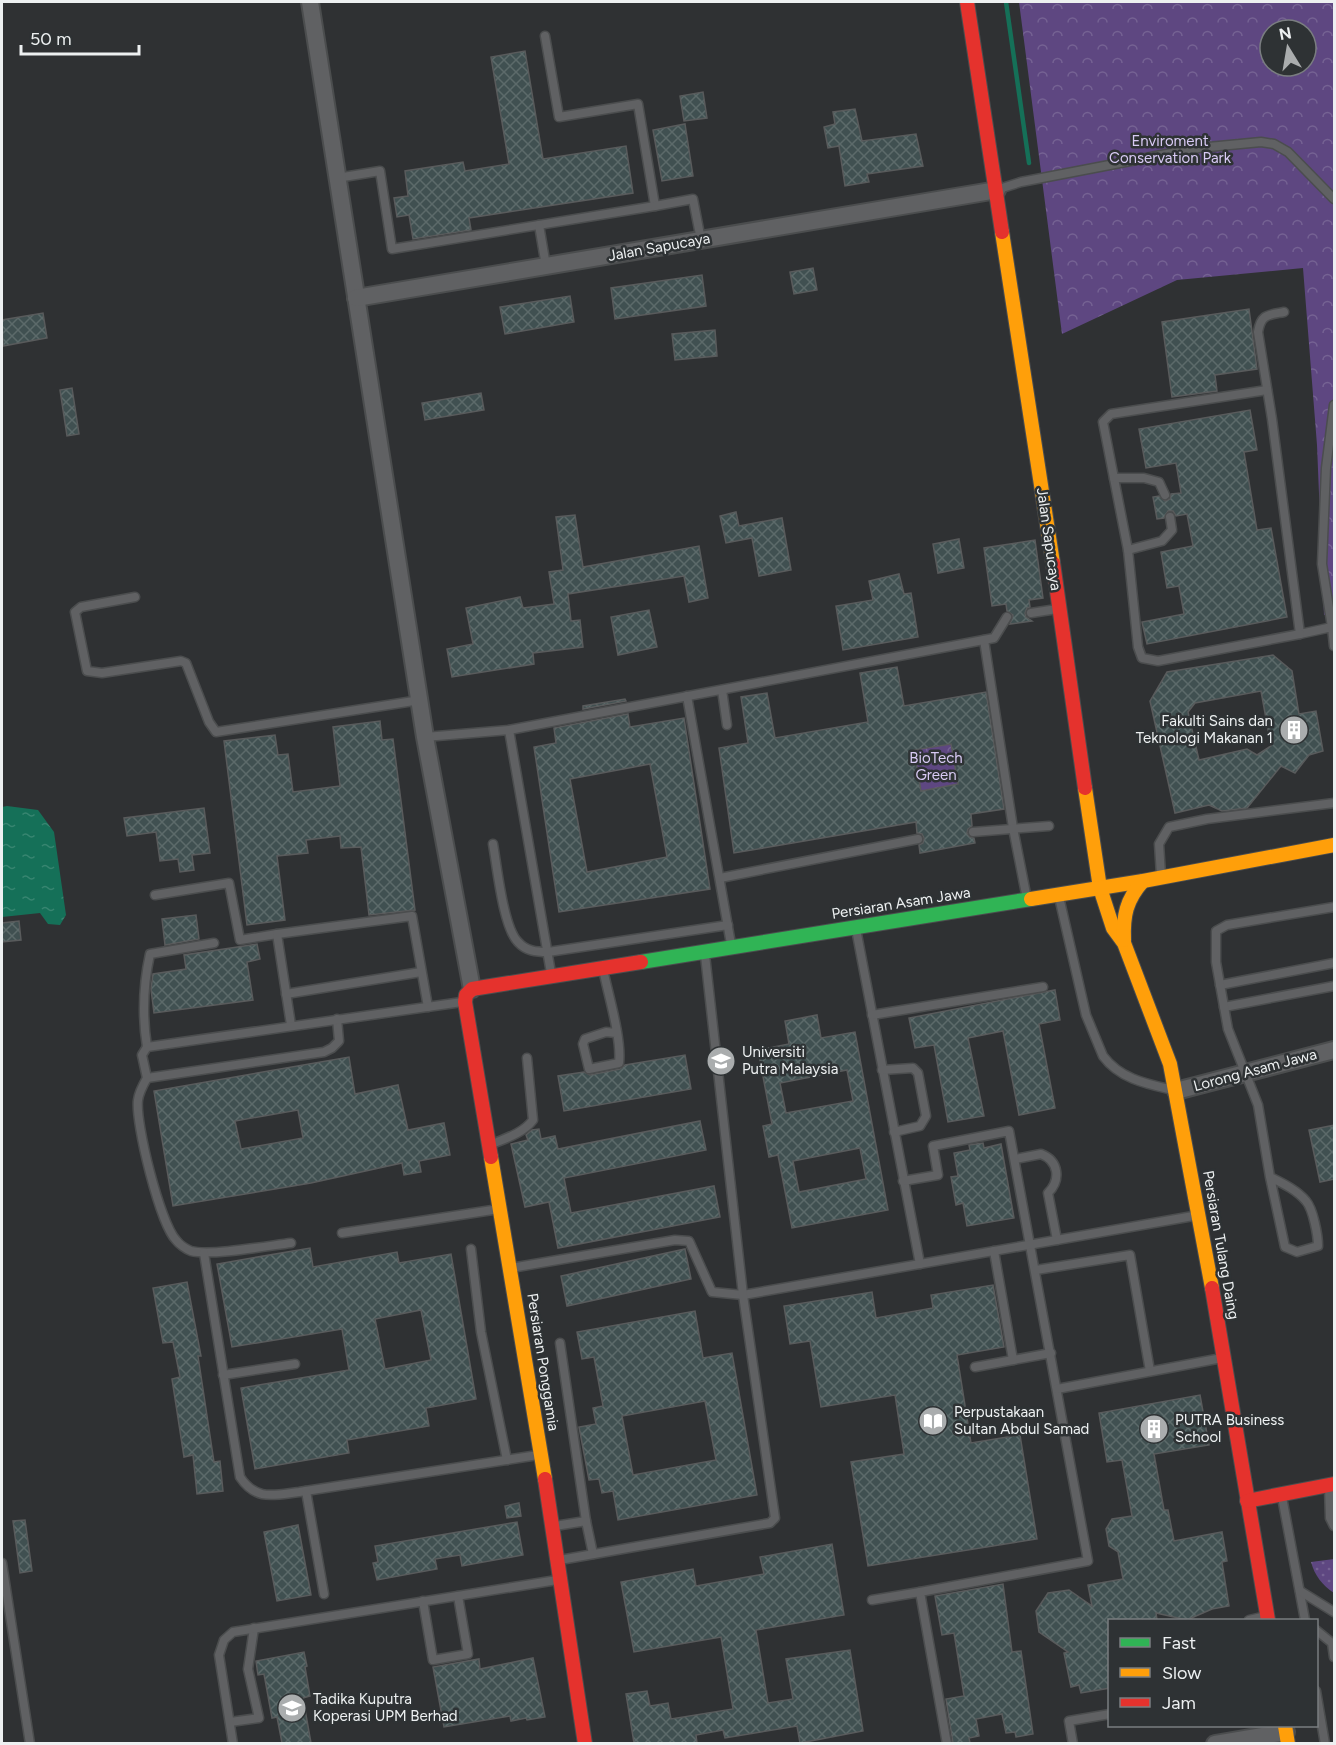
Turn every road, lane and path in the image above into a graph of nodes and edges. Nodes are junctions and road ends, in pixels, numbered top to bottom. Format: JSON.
{"nodes":[{"id":1,"x":310,"y":2,"type":"edge"},
{"id":2,"x":967,"y":2,"type":"edge"},
{"id":3,"x":545,"y":36,"type":"dead end"},
{"id":4,"x":338,"y":178,"type":"junction"},
{"id":5,"x":997,"y":190,"type":"junction"},
{"id":6,"x":1335,"y":199,"type":"edge"},
{"id":7,"x":655,"y":206,"type":"junction"},
{"id":8,"x":539,"y":225,"type":"junction"},
{"id":9,"x":701,"y":240,"type":"junction"},
{"id":10,"x":546,"y":266,"type":"junction"},
{"id":11,"x":356,"y":298,"type":"junction"},
{"id":12,"x":1284,"y":312,"type":"dead end"},
{"id":13,"x":1267,"y":390,"type":"junction"},
{"id":14,"x":1335,"y":405,"type":"edge"},
{"id":15,"x":1114,"y":478,"type":"junction"},
{"id":16,"x":1165,"y":495,"type":"dead end"},
{"id":17,"x":1170,"y":517,"type":"dead end"},
{"id":18,"x":1128,"y":550,"type":"junction"},
{"id":19,"x":135,"y":597,"type":"dead end"},
{"id":20,"x":1060,"y":609,"type":"junction"},
{"id":21,"x":1031,"y":613,"type":"dead end"},
{"id":22,"x":1007,"y":616,"type":"dead end"},
{"id":23,"x":1333,"y":627,"type":"edge"},
{"id":24,"x":1300,"y":634,"type":"junction"},
{"id":25,"x":984,"y":640,"type":"junction"},
{"id":26,"x":1335,"y":646,"type":"edge"},
{"id":27,"x":722,"y":690,"type":"junction"},
{"id":28,"x":687,"y":696,"type":"junction"},
{"id":29,"x":420,"y":700,"type":"junction"},
{"id":30,"x":727,"y":725,"type":"dead end"},
{"id":31,"x":509,"y":730,"type":"junction"},
{"id":32,"x":425,"y":737,"type":"junction"},
{"id":33,"x":1335,"y":803,"type":"edge"},
{"id":34,"x":1049,"y":826,"type":"dead end"},
{"id":35,"x":1013,"y":828,"type":"junction"},
{"id":36,"x":973,"y":832,"type":"dead end"},
{"id":37,"x":918,"y":839,"type":"dead end"},
{"id":38,"x":493,"y":844,"type":"dead end"},
{"id":39,"x":1335,"y":845,"type":"edge"},
{"id":40,"x":720,"y":878,"type":"junction"},
{"id":41,"x":1161,"y":878,"type":"junction"},
{"id":42,"x":1143,"y":881,"type":"junction"},
{"id":43,"x":1100,"y":888,"type":"junction"},
{"id":44,"x":1058,"y":894,"type":"junction"},
{"id":45,"x":155,"y":895,"type":"dead end"},
{"id":46,"x":1027,"y":899,"type":"junction"},
{"id":47,"x":1335,"y":907,"type":"edge"},
{"id":48,"x":728,"y":925,"type":"junction"},
{"id":49,"x":856,"y":927,"type":"junction"},
{"id":50,"x":277,"y":934,"type":"junction"},
{"id":51,"x":1124,"y":943,"type":"junction"},
{"id":52,"x":214,"y":944,"type":"dead end"},
{"id":53,"x":732,"y":947,"type":"junction"},
{"id":54,"x":704,"y":951,"type":"junction"},
{"id":55,"x":548,"y":952,"type":"junction"},
{"id":56,"x":1335,"y":963,"type":"edge"},
{"id":57,"x":603,"y":968,"type":"junction"},
{"id":58,"x":421,"y":972,"type":"junction"},
{"id":59,"x":552,"y":976,"type":"junction"},
{"id":60,"x":1220,"y":985,"type":"junction"},
{"id":61,"x":1335,"y":986,"type":"edge"},
{"id":62,"x":1043,"y":987,"type":"dead end"},
{"id":63,"x":286,"y":994,"type":"junction"},
{"id":64,"x":469,"y":995,"type":"junction"},
{"id":65,"x":428,"y":1007,"type":"junction"},
{"id":66,"x":1224,"y":1007,"type":"junction"},
{"id":67,"x":872,"y":1015,"type":"junction"},
{"id":68,"x":337,"y":1019,"type":"junction"},
{"id":69,"x":291,"y":1025,"type":"junction"},
{"id":70,"x":616,"y":1032,"type":"junction"},
{"id":71,"x":147,"y":1047,"type":"junction"},
{"id":72,"x":1335,"y":1050,"type":"edge"},
{"id":73,"x":527,"y":1058,"type":"dead end"},
{"id":74,"x":882,"y":1070,"type":"junction"},
{"id":75,"x":1245,"y":1073,"type":"junction"},
{"id":76,"x":147,"y":1078,"type":"junction"},
{"id":77,"x":1176,"y":1091,"type":"junction"},
{"id":78,"x":894,"y":1132,"type":"junction"},
{"id":79,"x":490,"y":1144,"type":"junction"},
{"id":80,"x":1015,"y":1159,"type":"junction"},
{"id":81,"x":1270,"y":1177,"type":"junction"},
{"id":82,"x":903,"y":1181,"type":"junction"},
{"id":83,"x":502,"y":1209,"type":"junction"},
{"id":84,"x":1200,"y":1215,"type":"junction"},
{"id":85,"x":342,"y":1233,"type":"dead end"},
{"id":86,"x":1057,"y":1240,"type":"junction"},
{"id":87,"x":291,"y":1243,"type":"dead end"},
{"id":88,"x":1031,"y":1245,"type":"junction"},
{"id":89,"x":471,"y":1249,"type":"dead end"},
{"id":90,"x":994,"y":1251,"type":"junction"},
{"id":91,"x":204,"y":1252,"type":"junction"},
{"id":92,"x":920,"y":1264,"type":"junction"},
{"id":93,"x":511,"y":1268,"type":"junction"},
{"id":94,"x":1036,"y":1270,"type":"junction"},
{"id":95,"x":743,"y":1295,"type":"junction"},
{"id":96,"x":560,"y":1343,"type":"dead end"},
{"id":97,"x":1051,"y":1353,"type":"junction"},
{"id":98,"x":1223,"y":1358,"type":"junction"},
{"id":99,"x":1013,"y":1360,"type":"junction"},
{"id":100,"x":294,"y":1364,"type":"dead end"},
{"id":101,"x":975,"y":1367,"type":"dead end"},
{"id":102,"x":1150,"y":1371,"type":"junction"},
{"id":103,"x":223,"y":1375,"type":"junction"},
{"id":104,"x":1057,"y":1389,"type":"junction"},
{"id":105,"x":541,"y":1454,"type":"junction"},
{"id":106,"x":507,"y":1460,"type":"junction"},
{"id":107,"x":1332,"y":1485,"type":"edge"},
{"id":108,"x":306,"y":1491,"type":"junction"},
{"id":109,"x":1282,"y":1494,"type":"junction"},
{"id":110,"x":1247,"y":1501,"type":"junction"},
{"id":111,"x":586,"y":1521,"type":"junction"},
{"id":112,"x":1335,"y":1526,"type":"edge"},
{"id":113,"x":551,"y":1527,"type":"junction"},
{"id":114,"x":593,"y":1554,"type":"junction"},
{"id":115,"x":556,"y":1561,"type":"junction"},
{"id":116,"x":2,"y":1563,"type":"edge"},
{"id":117,"x":560,"y":1580,"type":"junction"},
{"id":118,"x":1300,"y":1591,"type":"junction"},
{"id":119,"x":920,"y":1592,"type":"junction"},
{"id":120,"x":324,"y":1594,"type":"dead end"},
{"id":121,"x":458,"y":1596,"type":"junction"},
{"id":122,"x":872,"y":1600,"type":"dead end"},
{"id":123,"x":423,"y":1601,"type":"junction"},
{"id":124,"x":1335,"y":1612,"type":"edge"},
{"id":125,"x":1267,"y":1618,"type":"edge"},
{"id":126,"x":1305,"y":1619,"type":"edge"},
{"id":127,"x":254,"y":1628,"type":"junction"},
{"id":128,"x":1318,"y":1631,"type":"edge"},
{"id":129,"x":1335,"y":1657,"type":"edge"},
{"id":130,"x":1318,"y":1698,"type":"edge"},
{"id":131,"x":1108,"y":1714,"type":"edge"},
{"id":132,"x":230,"y":1722,"type":"junction"},
{"id":133,"x":1287,"y":1734,"type":"edge"},
{"id":134,"x":30,"y":1743,"type":"edge"},
{"id":135,"x":233,"y":1743,"type":"edge"},
{"id":136,"x":585,"y":1743,"type":"edge"},
{"id":137,"x":947,"y":1743,"type":"edge"},
{"id":138,"x":1073,"y":1743,"type":"edge"},
{"id":139,"x":1215,"y":1743,"type":"edge"},
{"id":140,"x":1325,"y":1743,"type":"edge"}],
"edges":[{"from":1,"to":4,"type":"street"},
{"from":2,"to":5,"type":"street","name":"Jalan Sapucaya"},
{"from":3,"to":7,"type":"lane"},
{"from":4,"to":8,"type":"lane"},
{"from":4,"to":11,"type":"street"},
{"from":5,"to":6,"type":"lane"},
{"from":5,"to":9,"type":"street","name":"Jalan Sapucaya"},
{"from":5,"to":20,"type":"street","name":"Jalan Sapucaya"},
{"from":7,"to":8,"type":"lane"},
{"from":7,"to":9,"type":"lane"},
{"from":8,"to":10,"type":"lane"},
{"from":9,"to":10,"type":"street","name":"Jalan Sapucaya"},
{"from":10,"to":11,"type":"street","name":"Jalan Sapucaya"},
{"from":11,"to":29,"type":"street"},
{"from":12,"to":13,"type":"lane"},
{"from":13,"to":15,"type":"lane"},
{"from":13,"to":24,"type":"lane"},
{"from":14,"to":23,"type":"lane"},
{"from":15,"to":16,"type":"lane"},
{"from":15,"to":18,"type":"lane"},
{"from":17,"to":18,"type":"lane"},
{"from":18,"to":24,"type":"lane"},
{"from":19,"to":29,"type":"lane"},
{"from":20,"to":21,"type":"lane"},
{"from":20,"to":43,"type":"street","name":"Jalan Sapucaya"},
{"from":22,"to":25,"type":"lane"},
{"from":23,"to":24,"type":"lane"},
{"from":23,"to":26,"type":"lane"},
{"from":25,"to":27,"type":"lane"},
{"from":25,"to":35,"type":"lane"},
{"from":27,"to":28,"type":"lane"},
{"from":27,"to":30,"type":"lane"},
{"from":28,"to":31,"type":"lane"},
{"from":28,"to":40,"type":"lane"},
{"from":29,"to":32,"type":"street"},
{"from":31,"to":32,"type":"lane"},
{"from":31,"to":55,"type":"lane"},
{"from":32,"to":64,"type":"street"},
{"from":33,"to":41,"type":"lane"},
{"from":34,"to":35,"type":"lane"},
{"from":35,"to":36,"type":"lane"},
{"from":35,"to":46,"type":"lane"},
{"from":37,"to":40,"type":"lane"},
{"from":38,"to":55,"type":"lane"},
{"from":39,"to":41,"type":"street","name":"Persiaran Asam Jawa"},
{"from":40,"to":48,"type":"lane"},
{"from":41,"to":42,"type":"street","name":"Persiaran Asam Jawa"},
{"from":42,"to":43,"type":"street","name":"Persiaran Asam Jawa"},
{"from":42,"to":51,"type":"street"},
{"from":43,"to":44,"type":"street","name":"Persiaran Asam Jawa"},
{"from":43,"to":51,"type":"street","name":"Persiaran Tulang Daing"},
{"from":44,"to":46,"type":"street","name":"Persiaran Asam Jawa"},
{"from":44,"to":77,"type":"lane"},
{"from":45,"to":50,"type":"lane"},
{"from":46,"to":49,"type":"street","name":"Persiaran Asam Jawa"},
{"from":47,"to":60,"type":"lane"},
{"from":48,"to":53,"type":"lane"},
{"from":48,"to":55,"type":"lane"},
{"from":49,"to":53,"type":"street","name":"Persiaran Asam Jawa"},
{"from":49,"to":67,"type":"lane"},
{"from":50,"to":58,"type":"lane"},
{"from":50,"to":63,"type":"lane"},
{"from":51,"to":77,"type":"street","name":"Persiaran Tulang Daing"},
{"from":52,"to":71,"type":"lane"},
{"from":53,"to":54,"type":"street","name":"Persiaran Asam Jawa"},
{"from":54,"to":57,"type":"street","name":"Persiaran Asam Jawa"},
{"from":54,"to":95,"type":"lane"},
{"from":55,"to":59,"type":"lane"},
{"from":56,"to":60,"type":"lane"},
{"from":57,"to":59,"type":"street","name":"Persiaran Asam Jawa"},
{"from":57,"to":70,"type":"lane"},
{"from":58,"to":63,"type":"lane"},
{"from":58,"to":65,"type":"lane"},
{"from":59,"to":64,"type":"street","name":"Persiaran Asam Jawa"},
{"from":60,"to":66,"type":"lane"},
{"from":61,"to":66,"type":"lane"},
{"from":62,"to":67,"type":"lane"},
{"from":63,"to":69,"type":"lane"},
{"from":64,"to":65,"type":"lane"},
{"from":64,"to":79,"type":"street","name":"Persiaran Ponggamia"},
{"from":65,"to":68,"type":"lane"},
{"from":66,"to":75,"type":"lane"},
{"from":67,"to":74,"type":"lane"},
{"from":68,"to":69,"type":"lane"},
{"from":68,"to":76,"type":"lane"},
{"from":69,"to":71,"type":"lane"},
{"from":70,"to":70,"type":"lane"},
{"from":71,"to":76,"type":"lane"},
{"from":72,"to":75,"type":"street","name":"Lorong Asam Jawa"},
{"from":73,"to":79,"type":"lane"},
{"from":74,"to":78,"type":"lane"},
{"from":74,"to":78,"type":"lane"},
{"from":75,"to":77,"type":"street","name":"Lorong Asam Jawa"},
{"from":75,"to":81,"type":"lane"},
{"from":76,"to":91,"type":"lane"},
{"from":77,"to":84,"type":"street","name":"Persiaran Tulang Daing"},
{"from":78,"to":82,"type":"lane"},
{"from":79,"to":83,"type":"street","name":"Persiaran Ponggamia"},
{"from":80,"to":82,"type":"lane"},
{"from":80,"to":86,"type":"lane"},
{"from":80,"to":88,"type":"lane"},
{"from":81,"to":81,"type":"lane"},
{"from":82,"to":92,"type":"lane"},
{"from":83,"to":85,"type":"lane"},
{"from":83,"to":93,"type":"street","name":"Persiaran Ponggamia"},
{"from":84,"to":86,"type":"lane"},
{"from":84,"to":98,"type":"street","name":"Persiaran Tulang Daing"},
{"from":86,"to":88,"type":"lane"},
{"from":87,"to":91,"type":"lane"},
{"from":88,"to":90,"type":"lane"},
{"from":88,"to":94,"type":"lane"},
{"from":89,"to":106,"type":"lane"},
{"from":90,"to":92,"type":"lane"},
{"from":90,"to":99,"type":"lane"},
{"from":91,"to":103,"type":"lane"},
{"from":92,"to":95,"type":"lane"},
{"from":93,"to":95,"type":"lane"},
{"from":93,"to":105,"type":"street","name":"Persiaran Ponggamia"},
{"from":94,"to":97,"type":"lane"},
{"from":94,"to":102,"type":"lane"},
{"from":95,"to":114,"type":"lane"},
{"from":96,"to":111,"type":"lane"},
{"from":97,"to":99,"type":"lane"},
{"from":97,"to":104,"type":"lane"},
{"from":98,"to":102,"type":"lane"},
{"from":98,"to":110,"type":"street","name":"Persiaran Tulang Daing"},
{"from":99,"to":101,"type":"lane"},
{"from":100,"to":103,"type":"lane"},
{"from":102,"to":104,"type":"lane"},
{"from":103,"to":108,"type":"lane"},
{"from":104,"to":119,"type":"lane"},
{"from":105,"to":106,"type":"lane"},
{"from":105,"to":113,"type":"street","name":"Persiaran Ponggamia"},
{"from":106,"to":108,"type":"lane"},
{"from":107,"to":109,"type":"street"},
{"from":107,"to":112,"type":"lane"},
{"from":108,"to":120,"type":"lane"},
{"from":109,"to":110,"type":"street"},
{"from":109,"to":118,"type":"lane"},
{"from":110,"to":125,"type":"street","name":"Persiaran Tulang Daing"},
{"from":111,"to":113,"type":"lane"},
{"from":111,"to":114,"type":"lane"},
{"from":113,"to":115,"type":"street","name":"Persiaran Ponggamia"},
{"from":114,"to":115,"type":"lane"},
{"from":115,"to":117,"type":"street","name":"Persiaran Ponggamia"},
{"from":116,"to":134,"type":"lane"},
{"from":117,"to":121,"type":"lane"},
{"from":117,"to":136,"type":"street","name":"Persiaran Ponggamia"},
{"from":118,"to":124,"type":"lane"},
{"from":118,"to":126,"type":"lane"},
{"from":119,"to":122,"type":"lane"},
{"from":119,"to":137,"type":"lane"},
{"from":121,"to":123,"type":"lane"},
{"from":121,"to":123,"type":"lane"},
{"from":123,"to":127,"type":"lane"},
{"from":127,"to":132,"type":"lane"},
{"from":127,"to":132,"type":"lane"},
{"from":128,"to":129,"type":"lane"},
{"from":130,"to":140,"type":"lane"},
{"from":131,"to":138,"type":"lane"},
{"from":132,"to":135,"type":"lane"},
{"from":133,"to":139,"type":"street"}]}
